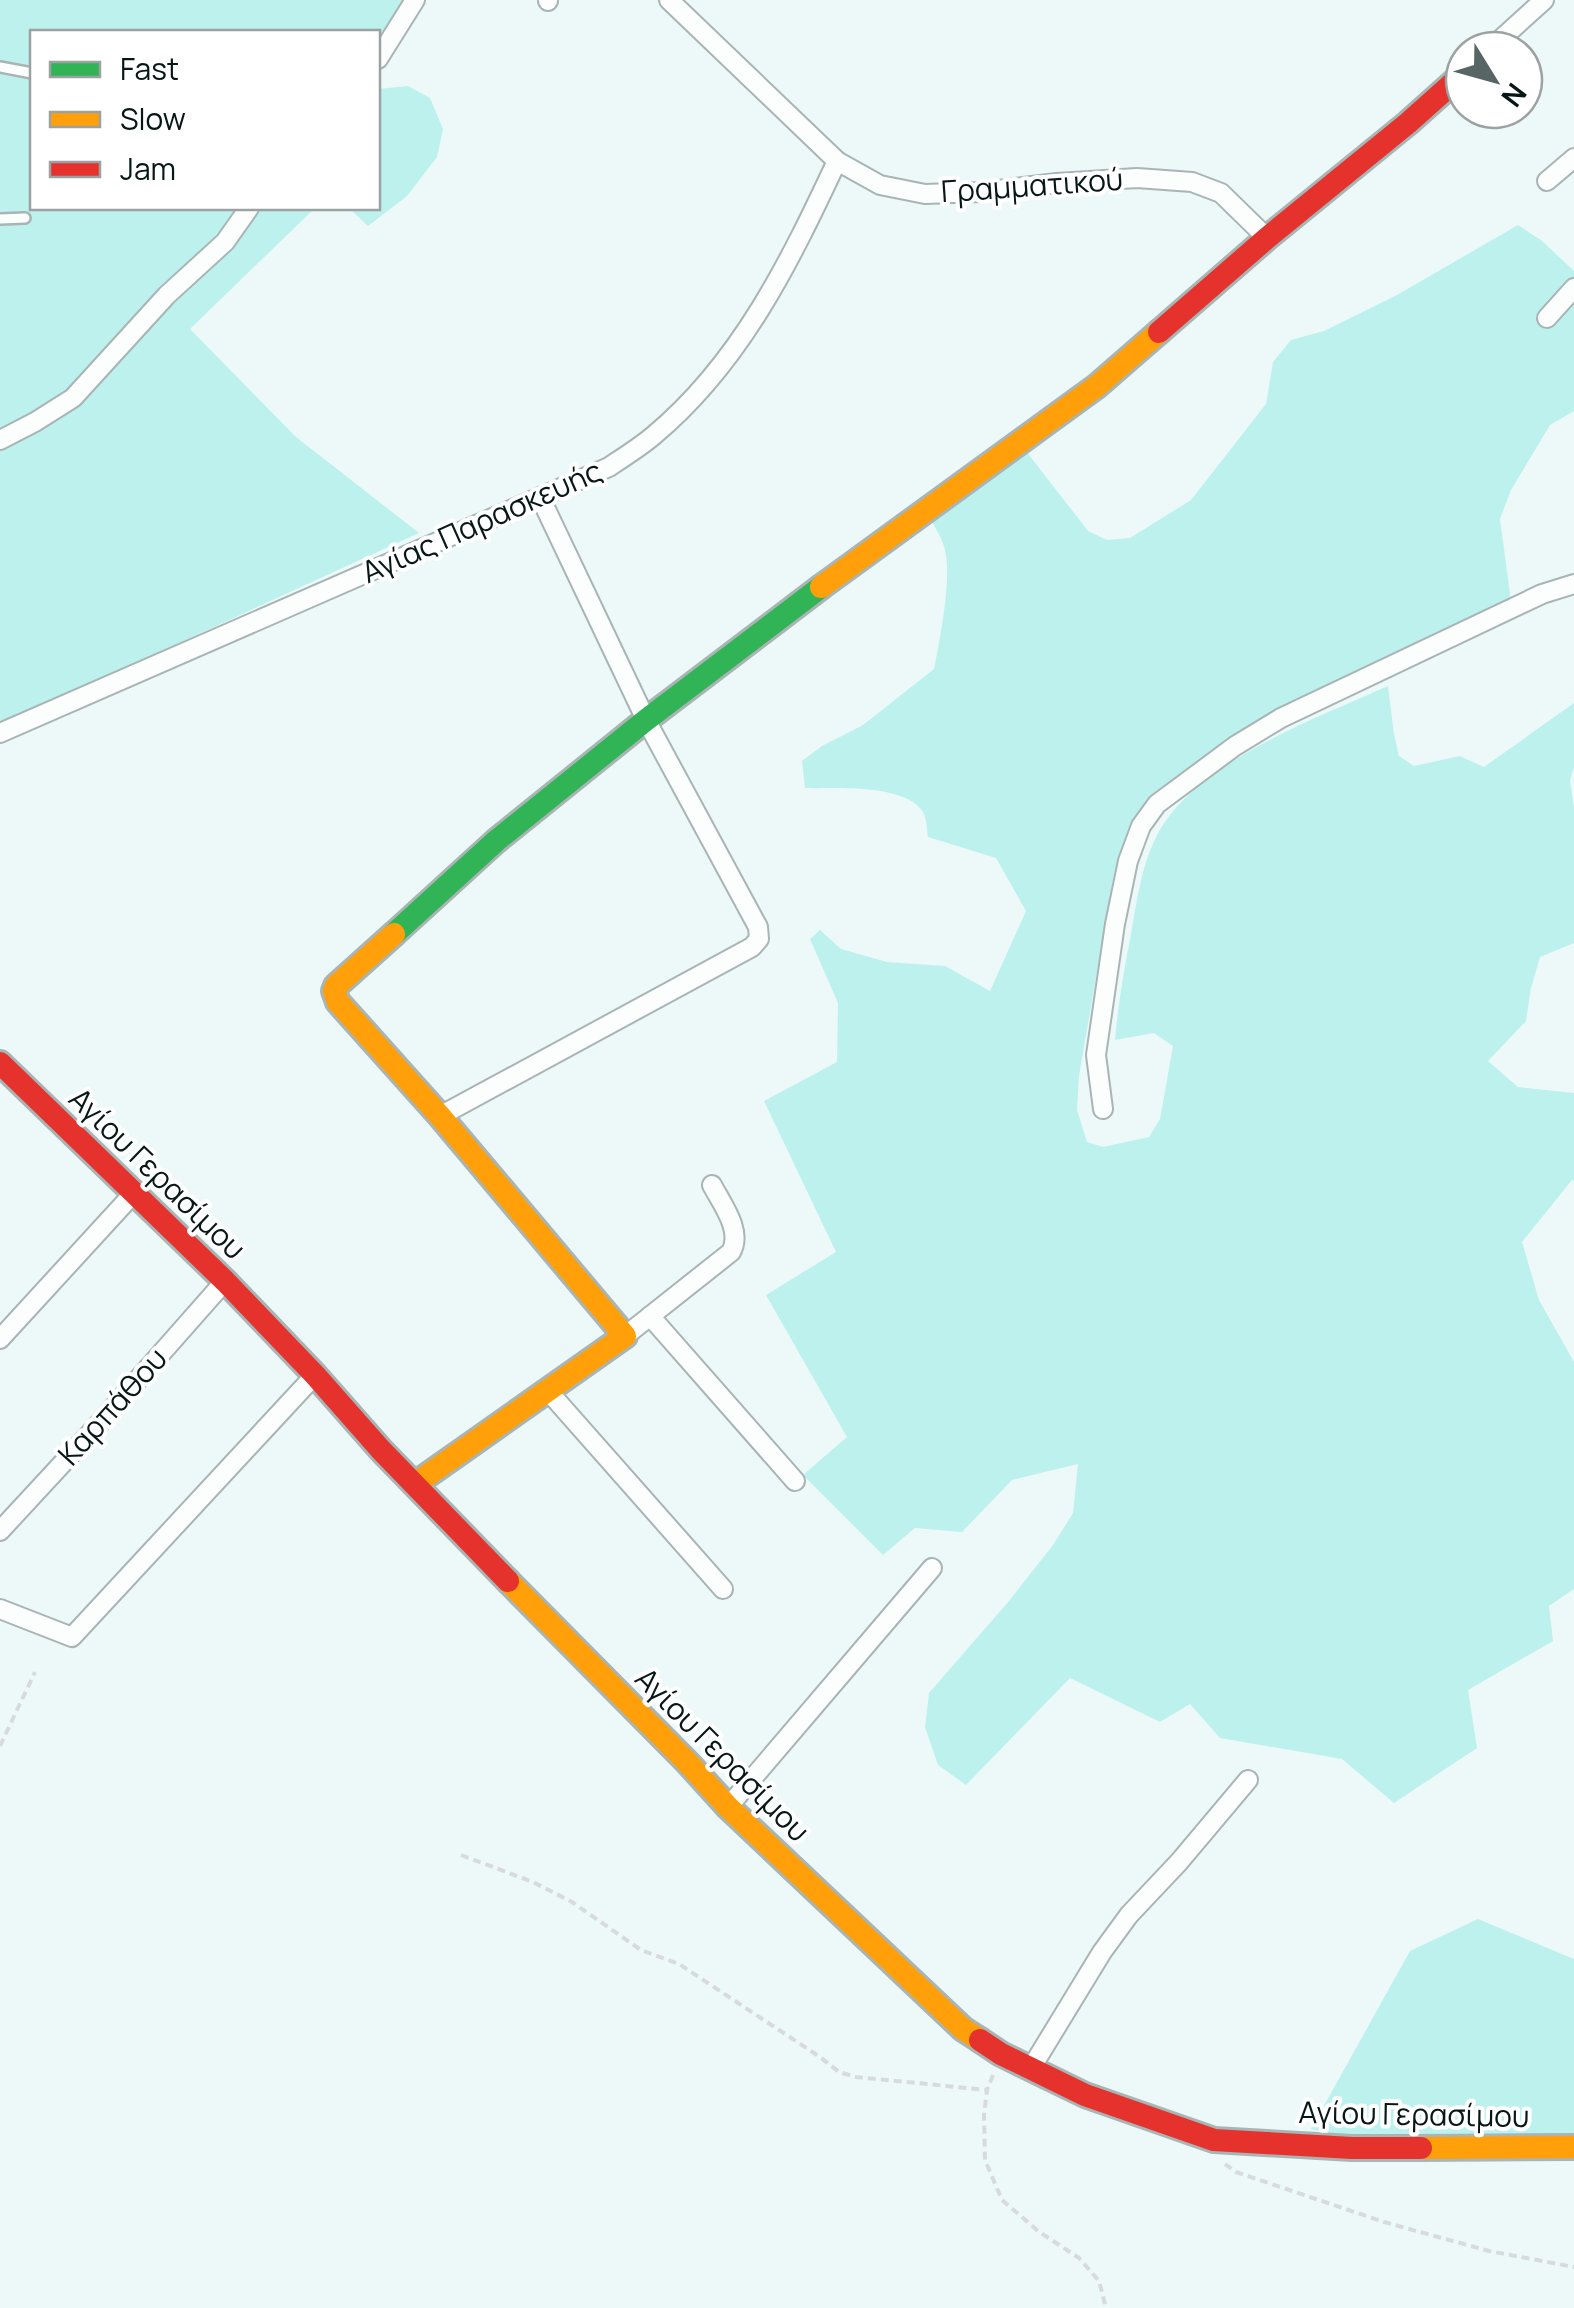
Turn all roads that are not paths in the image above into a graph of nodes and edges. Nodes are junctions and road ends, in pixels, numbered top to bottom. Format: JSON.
{"nodes":[{"id":1,"x":415,"y":0,"type":"edge"},
{"id":2,"x":670,"y":0,"type":"edge"},
{"id":3,"x":1544,"y":0,"type":"edge"},
{"id":4,"x":1511,"y":30,"type":"edge"},
{"id":5,"x":380,"y":56,"type":"edge"},
{"id":6,"x":0,"y":67,"type":"edge"},
{"id":7,"x":30,"y":73,"type":"edge"},
{"id":8,"x":1444,"y":91,"type":"edge"},
{"id":9,"x":1574,"y":158,"type":"edge"},
{"id":10,"x":837,"y":161,"type":"junction"},
{"id":11,"x":1548,"y":181,"type":"dead end"},
{"id":12,"x":248,"y":210,"type":"edge"},
{"id":13,"x":25,"y":218,"type":"dead end"},
{"id":14,"x":0,"y":219,"type":"edge"},
{"id":15,"x":1267,"y":238,"type":"junction"},
{"id":16,"x":1574,"y":288,"type":"edge"},
{"id":17,"x":1547,"y":318,"type":"dead end"},
{"id":18,"x":0,"y":440,"type":"edge"},
{"id":19,"x":541,"y":499,"type":"junction"},
{"id":20,"x":1574,"y":584,"type":"edge"},
{"id":21,"x":646,"y":720,"type":"junction"},
{"id":22,"x":0,"y":733,"type":"edge"},
{"id":23,"x":0,"y":1063,"type":"edge"},
{"id":24,"x":1103,"y":1109,"type":"dead end"},
{"id":25,"x":440,"y":1116,"type":"junction"},
{"id":26,"x":712,"y":1184,"type":"dead end"},
{"id":27,"x":133,"y":1194,"type":"junction"},
{"id":28,"x":224,"y":1281,"type":"junction"},
{"id":29,"x":650,"y":1316,"type":"junction"},
{"id":30,"x":625,"y":1336,"type":"junction"},
{"id":31,"x":0,"y":1339,"type":"edge"},
{"id":32,"x":314,"y":1375,"type":"junction"},
{"id":33,"x":548,"y":1392,"type":"junction"},
{"id":34,"x":794,"y":1481,"type":"dead end"},
{"id":35,"x":415,"y":1484,"type":"junction"},
{"id":36,"x":0,"y":1531,"type":"edge"},
{"id":37,"x":932,"y":1568,"type":"dead end"},
{"id":38,"x":723,"y":1589,"type":"dead end"},
{"id":39,"x":0,"y":1609,"type":"edge"},
{"id":40,"x":1248,"y":1780,"type":"dead end"},
{"id":41,"x":728,"y":1807,"type":"junction"},
{"id":42,"x":1030,"y":2070,"type":"junction"},
{"id":43,"x":1574,"y":2147,"type":"edge"}],
"edges":[{"from":1,"to":5,"type":"street"},
{"from":2,"to":10,"type":"street","name":"Γραμματικού"},
{"from":3,"to":4,"type":"street"},
{"from":6,"to":7,"type":"lane"},
{"from":8,"to":15,"type":"street"},
{"from":9,"to":11,"type":"street"},
{"from":10,"to":15,"type":"street","name":"Γραμματικού"},
{"from":10,"to":19,"type":"street","name":"Αγίας Παρασκευής"},
{"from":12,"to":18,"type":"street"},
{"from":13,"to":14,"type":"lane"},
{"from":15,"to":21,"type":"street"},
{"from":16,"to":17,"type":"street"},
{"from":19,"to":21,"type":"street"},
{"from":19,"to":22,"type":"street","name":"Αγίας Παρασκευής"},
{"from":20,"to":24,"type":"street"},
{"from":21,"to":25,"type":"street"},
{"from":21,"to":25,"type":"street"},
{"from":23,"to":27,"type":"street","name":"Αγίου Γερασίμου"},
{"from":25,"to":30,"type":"street"},
{"from":26,"to":29,"type":"street"},
{"from":27,"to":28,"type":"street","name":"Αγίου Γερασίμου"},
{"from":27,"to":31,"type":"street"},
{"from":28,"to":32,"type":"street","name":"Αγίου Γερασίμου"},
{"from":28,"to":36,"type":"street","name":"Καρπάθου"},
{"from":29,"to":30,"type":"street"},
{"from":29,"to":34,"type":"street"},
{"from":30,"to":33,"type":"street"},
{"from":32,"to":35,"type":"street","name":"Αγίου Γερασίμου"},
{"from":32,"to":39,"type":"street"},
{"from":33,"to":35,"type":"street"},
{"from":33,"to":38,"type":"street"},
{"from":35,"to":41,"type":"street","name":"Αγίου Γερασίμου"},
{"from":37,"to":41,"type":"street"},
{"from":40,"to":42,"type":"street"},
{"from":41,"to":42,"type":"street","name":"Αγίου Γερασίμου"},
{"from":42,"to":43,"type":"street","name":"Αγίου Γερασίμου"}]}
